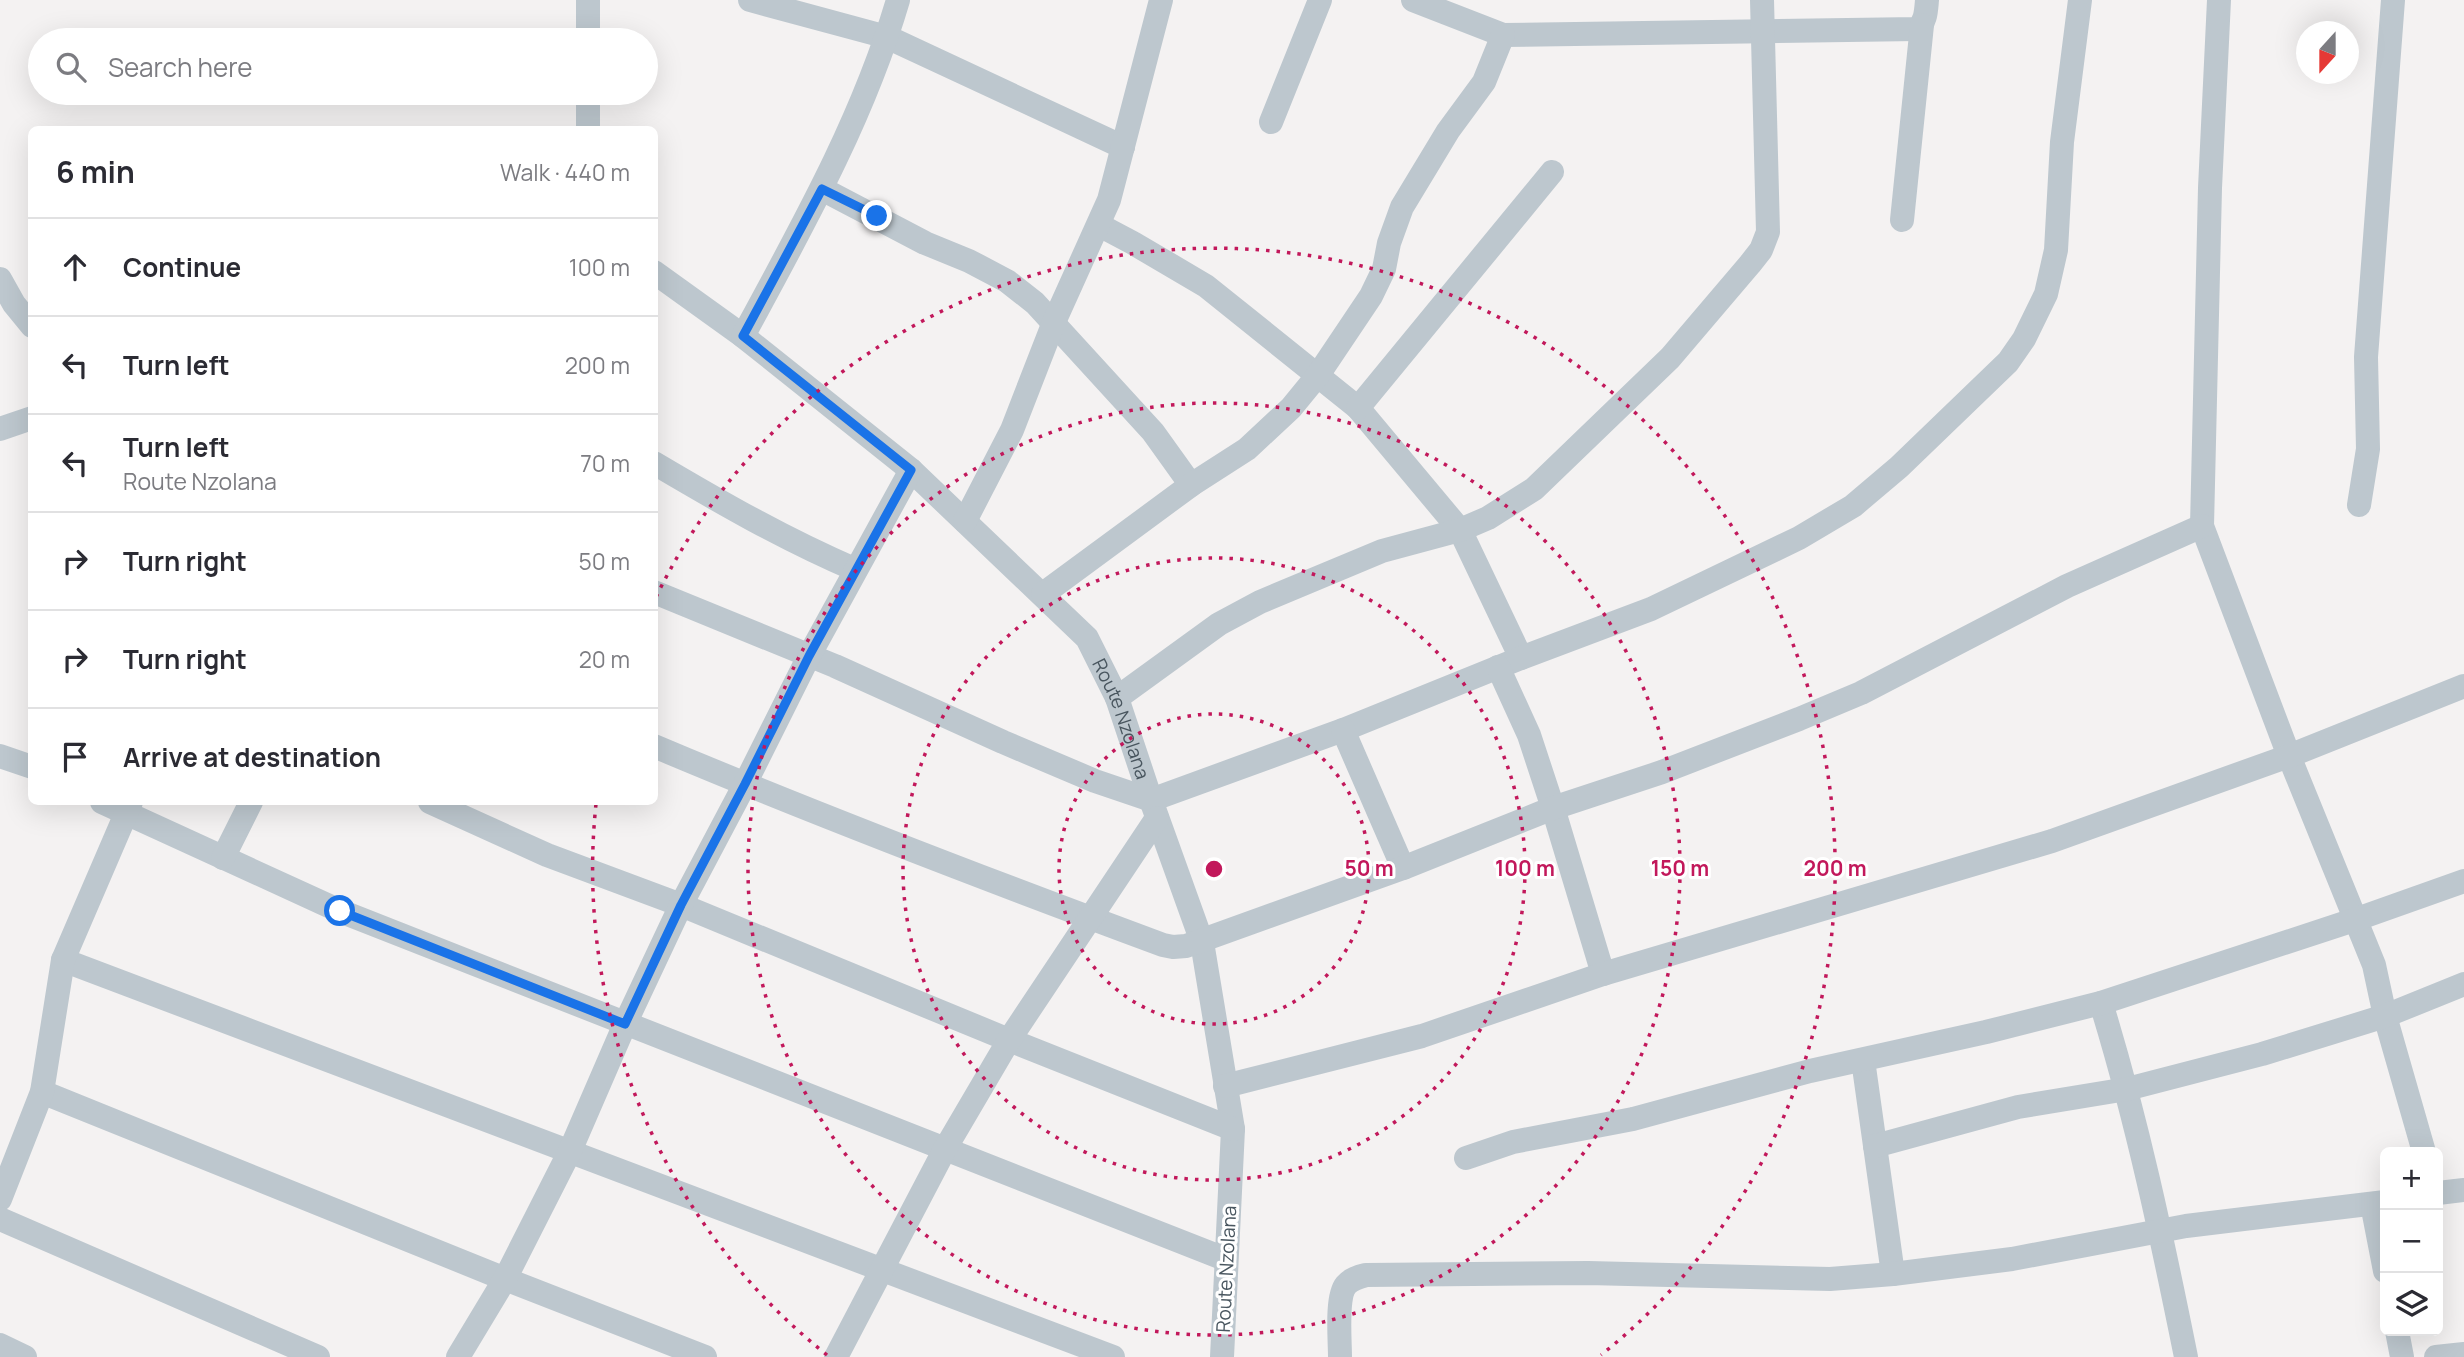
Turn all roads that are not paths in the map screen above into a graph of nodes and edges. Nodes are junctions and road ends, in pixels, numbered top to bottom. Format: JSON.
{"nodes":[{"id":1,"x":588,"y":0,"type":"edge"},
{"id":2,"x":750,"y":0,"type":"edge"},
{"id":3,"x":898,"y":0,"type":"edge"},
{"id":4,"x":1161,"y":0,"type":"edge"},
{"id":5,"x":1320,"y":0,"type":"edge"},
{"id":6,"x":1413,"y":0,"type":"edge"},
{"id":7,"x":1762,"y":0,"type":"edge"},
{"id":8,"x":1927,"y":0,"type":"edge"},
{"id":9,"x":2080,"y":0,"type":"edge"},
{"id":10,"x":2220,"y":0,"type":"edge"},
{"id":11,"x":2393,"y":0,"type":"edge"},
{"id":12,"x":1922,"y":25,"type":"junction"},
{"id":13,"x":588,"y":28,"type":"edge"},
{"id":14,"x":1762,"y":30,"type":"junction"},
{"id":15,"x":1503,"y":35,"type":"junction"},
{"id":16,"x":887,"y":37,"type":"junction"},
{"id":17,"x":588,"y":105,"type":"edge"},
{"id":18,"x":1271,"y":122,"type":"dead end"},
{"id":19,"x":588,"y":126,"type":"edge"},
{"id":20,"x":1123,"y":147,"type":"junction"},
{"id":21,"x":1552,"y":172,"type":"dead end"},
{"id":22,"x":822,"y":189,"type":"junction"},
{"id":23,"x":1902,"y":220,"type":"dead end"},
{"id":24,"x":1099,"y":225,"type":"junction"},
{"id":25,"x":658,"y":275,"type":"edge"},
{"id":26,"x":0,"y":279,"type":"edge"},
{"id":27,"x":7,"y":307,"type":"edge"},
{"id":28,"x":1054,"y":322,"type":"junction"},
{"id":29,"x":28,"y":323,"type":"edge"},
{"id":30,"x":743,"y":336,"type":"junction"},
{"id":31,"x":1318,"y":375,"type":"junction"},
{"id":32,"x":1358,"y":408,"type":"junction"},
{"id":33,"x":28,"y":419,"type":"edge"},
{"id":34,"x":0,"y":429,"type":"edge"},
{"id":35,"x":658,"y":465,"type":"edge"},
{"id":36,"x":911,"y":470,"type":"junction"},
{"id":37,"x":1191,"y":485,"type":"junction"},
{"id":38,"x":2359,"y":505,"type":"dead end"},
{"id":39,"x":965,"y":521,"type":"junction"},
{"id":40,"x":2202,"y":526,"type":"junction"},
{"id":41,"x":1460,"y":530,"type":"junction"},
{"id":42,"x":854,"y":569,"type":"junction"},
{"id":43,"x":658,"y":594,"type":"edge"},
{"id":44,"x":1043,"y":594,"type":"junction"},
{"id":45,"x":809,"y":656,"type":"junction"},
{"id":46,"x":1521,"y":657,"type":"junction"},
{"id":47,"x":1498,"y":667,"type":"junction"},
{"id":48,"x":2464,"y":686,"type":"edge"},
{"id":49,"x":1118,"y":698,"type":"junction"},
{"id":50,"x":1343,"y":730,"type":"junction"},
{"id":51,"x":658,"y":748,"type":"edge"},
{"id":52,"x":0,"y":756,"type":"edge"},
{"id":53,"x":2289,"y":756,"type":"junction"},
{"id":54,"x":28,"y":765,"type":"edge"},
{"id":55,"x":745,"y":784,"type":"junction"},
{"id":56,"x":250,"y":805,"type":"edge"},
{"id":57,"x":437,"y":805,"type":"edge"},
{"id":58,"x":129,"y":808,"type":"edge"},
{"id":59,"x":1553,"y":808,"type":"junction"},
{"id":60,"x":1154,"y":809,"type":"junction"},
{"id":61,"x":223,"y":858,"type":"junction"},
{"id":62,"x":1403,"y":868,"type":"junction"},
{"id":63,"x":2464,"y":881,"type":"edge"},
{"id":64,"x":681,"y":905,"type":"junction"},
{"id":65,"x":1092,"y":918,"type":"junction"},
{"id":66,"x":2357,"y":919,"type":"junction"},
{"id":67,"x":1202,"y":942,"type":"junction"},
{"id":68,"x":63,"y":960,"type":"junction"},
{"id":69,"x":1603,"y":974,"type":"junction"},
{"id":70,"x":2464,"y":985,"type":"edge"},
{"id":71,"x":2101,"y":1003,"type":"junction"},
{"id":72,"x":2385,"y":1016,"type":"junction"},
{"id":73,"x":625,"y":1024,"type":"junction"},
{"id":74,"x":1009,"y":1040,"type":"junction"},
{"id":75,"x":1863,"y":1060,"type":"junction"},
{"id":76,"x":1225,"y":1086,"type":"junction"},
{"id":77,"x":2127,"y":1089,"type":"junction"},
{"id":78,"x":42,"y":1092,"type":"junction"},
{"id":79,"x":1233,"y":1129,"type":"junction"},
{"id":80,"x":1875,"y":1146,"type":"junction"},
{"id":81,"x":2423,"y":1147,"type":"edge"},
{"id":82,"x":945,"y":1149,"type":"junction"},
{"id":83,"x":570,"y":1151,"type":"junction"},
{"id":84,"x":1466,"y":1158,"type":"dead end"},
{"id":85,"x":2464,"y":1190,"type":"edge"},
{"id":86,"x":2443,"y":1192,"type":"edge"},
{"id":87,"x":0,"y":1199,"type":"edge"},
{"id":88,"x":2379,"y":1203,"type":"edge"},
{"id":89,"x":0,"y":1219,"type":"edge"},
{"id":90,"x":2161,"y":1231,"type":"junction"},
{"id":91,"x":1226,"y":1259,"type":"junction"},
{"id":92,"x":884,"y":1270,"type":"junction"},
{"id":93,"x":1893,"y":1274,"type":"junction"},
{"id":94,"x":505,"y":1279,"type":"junction"},
{"id":95,"x":2398,"y":1336,"type":"edge"},
{"id":96,"x":0,"y":1345,"type":"edge"},
{"id":97,"x":2464,"y":1354,"type":"edge"},
{"id":98,"x":24,"y":1357,"type":"edge"},
{"id":99,"x":317,"y":1357,"type":"edge"},
{"id":100,"x":458,"y":1357,"type":"edge"},
{"id":101,"x":705,"y":1357,"type":"edge"},
{"id":102,"x":836,"y":1357,"type":"edge"},
{"id":103,"x":1113,"y":1357,"type":"edge"},
{"id":104,"x":1222,"y":1357,"type":"edge"},
{"id":105,"x":1340,"y":1357,"type":"edge"},
{"id":106,"x":2186,"y":1357,"type":"edge"},
{"id":107,"x":2402,"y":1357,"type":"edge"},
{"id":108,"x":2436,"y":1357,"type":"edge"}],
"edges":[{"from":1,"to":13,"type":"street"},
{"from":2,"to":16,"type":"street"},
{"from":3,"to":16,"type":"street"},
{"from":4,"to":20,"type":"street"},
{"from":5,"to":18,"type":"street"},
{"from":6,"to":15,"type":"street"},
{"from":7,"to":14,"type":"street"},
{"from":8,"to":12,"type":"street"},
{"from":9,"to":46,"type":"street"},
{"from":10,"to":40,"type":"street"},
{"from":11,"to":38,"type":"street"},
{"from":12,"to":14,"type":"street"},
{"from":12,"to":23,"type":"street"},
{"from":14,"to":15,"type":"street"},
{"from":14,"to":41,"type":"street"},
{"from":15,"to":31,"type":"street"},
{"from":16,"to":20,"type":"street"},
{"from":16,"to":22,"type":"street"},
{"from":17,"to":19,"type":"street"},
{"from":20,"to":24,"type":"street"},
{"from":21,"to":32,"type":"street"},
{"from":22,"to":28,"type":"street"},
{"from":22,"to":30,"type":"street"},
{"from":24,"to":28,"type":"street"},
{"from":24,"to":31,"type":"street"},
{"from":25,"to":30,"type":"street","name":"Route Nzolana"},
{"from":26,"to":27,"type":"street"},
{"from":27,"to":29,"type":"street"},
{"from":28,"to":37,"type":"street"},
{"from":28,"to":39,"type":"street"},
{"from":30,"to":36,"type":"street","name":"Route Nzolana"},
{"from":31,"to":32,"type":"street"},
{"from":31,"to":37,"type":"street"},
{"from":32,"to":41,"type":"street"},
{"from":33,"to":34,"type":"street"},
{"from":35,"to":42,"type":"street"},
{"from":36,"to":39,"type":"street","name":"Route Nzolana"},
{"from":36,"to":42,"type":"street"},
{"from":37,"to":44,"type":"street"},
{"from":39,"to":44,"type":"street","name":"Route Nzolana"},
{"from":40,"to":53,"type":"street"},
{"from":40,"to":59,"type":"street"},
{"from":41,"to":46,"type":"street"},
{"from":41,"to":49,"type":"street"},
{"from":42,"to":45,"type":"street"},
{"from":43,"to":45,"type":"street"},
{"from":44,"to":49,"type":"street","name":"Route Nzolana"},
{"from":45,"to":55,"type":"street"},
{"from":45,"to":60,"type":"street"},
{"from":46,"to":47,"type":"street"},
{"from":47,"to":50,"type":"street"},
{"from":47,"to":59,"type":"street"},
{"from":48,"to":53,"type":"street"},
{"from":49,"to":60,"type":"street","name":"Route Nzolana"},
{"from":50,"to":60,"type":"street"},
{"from":50,"to":62,"type":"street"},
{"from":51,"to":55,"type":"street"},
{"from":52,"to":54,"type":"street"},
{"from":53,"to":66,"type":"street"},
{"from":53,"to":69,"type":"street"},
{"from":55,"to":64,"type":"street"},
{"from":55,"to":65,"type":"street"},
{"from":56,"to":61,"type":"street"},
{"from":57,"to":64,"type":"street"},
{"from":58,"to":61,"type":"street"},
{"from":58,"to":68,"type":"street"},
{"from":59,"to":62,"type":"street"},
{"from":59,"to":69,"type":"street"},
{"from":60,"to":65,"type":"street"},
{"from":60,"to":67,"type":"street","name":"Route Nzolana"},
{"from":61,"to":73,"type":"street"},
{"from":62,"to":67,"type":"street"},
{"from":63,"to":66,"type":"street"},
{"from":64,"to":73,"type":"street"},
{"from":64,"to":74,"type":"street"},
{"from":65,"to":67,"type":"street"},
{"from":65,"to":74,"type":"street"},
{"from":66,"to":71,"type":"street"},
{"from":66,"to":72,"type":"street"},
{"from":67,"to":76,"type":"street","name":"Route Nzolana"},
{"from":68,"to":78,"type":"street"},
{"from":68,"to":83,"type":"street"},
{"from":69,"to":76,"type":"street"},
{"from":70,"to":72,"type":"street"},
{"from":71,"to":75,"type":"street"},
{"from":71,"to":77,"type":"street"},
{"from":72,"to":77,"type":"street"},
{"from":72,"to":81,"type":"street"},
{"from":73,"to":82,"type":"street"},
{"from":73,"to":83,"type":"street"},
{"from":74,"to":79,"type":"street"},
{"from":74,"to":82,"type":"street"},
{"from":75,"to":80,"type":"street"},
{"from":75,"to":84,"type":"street"},
{"from":76,"to":79,"type":"street","name":"Route Nzolana"},
{"from":77,"to":80,"type":"street"},
{"from":77,"to":90,"type":"street"},
{"from":78,"to":87,"type":"street"},
{"from":78,"to":94,"type":"street"},
{"from":79,"to":91,"type":"street","name":"Route Nzolana"},
{"from":80,"to":93,"type":"street"},
{"from":82,"to":91,"type":"street"},
{"from":82,"to":92,"type":"street"},
{"from":83,"to":92,"type":"street"},
{"from":83,"to":94,"type":"street"},
{"from":85,"to":86,"type":"street"},
{"from":88,"to":90,"type":"street"},
{"from":89,"to":99,"type":"street"},
{"from":90,"to":93,"type":"street"},
{"from":90,"to":106,"type":"street"},
{"from":91,"to":104,"type":"street","name":"Route Nzolana"},
{"from":92,"to":102,"type":"street"},
{"from":92,"to":103,"type":"street"},
{"from":93,"to":105,"type":"street"},
{"from":94,"to":100,"type":"street"},
{"from":94,"to":101,"type":"street"},
{"from":95,"to":107,"type":"street"},
{"from":96,"to":98,"type":"street"},
{"from":97,"to":108,"type":"street"}]}
